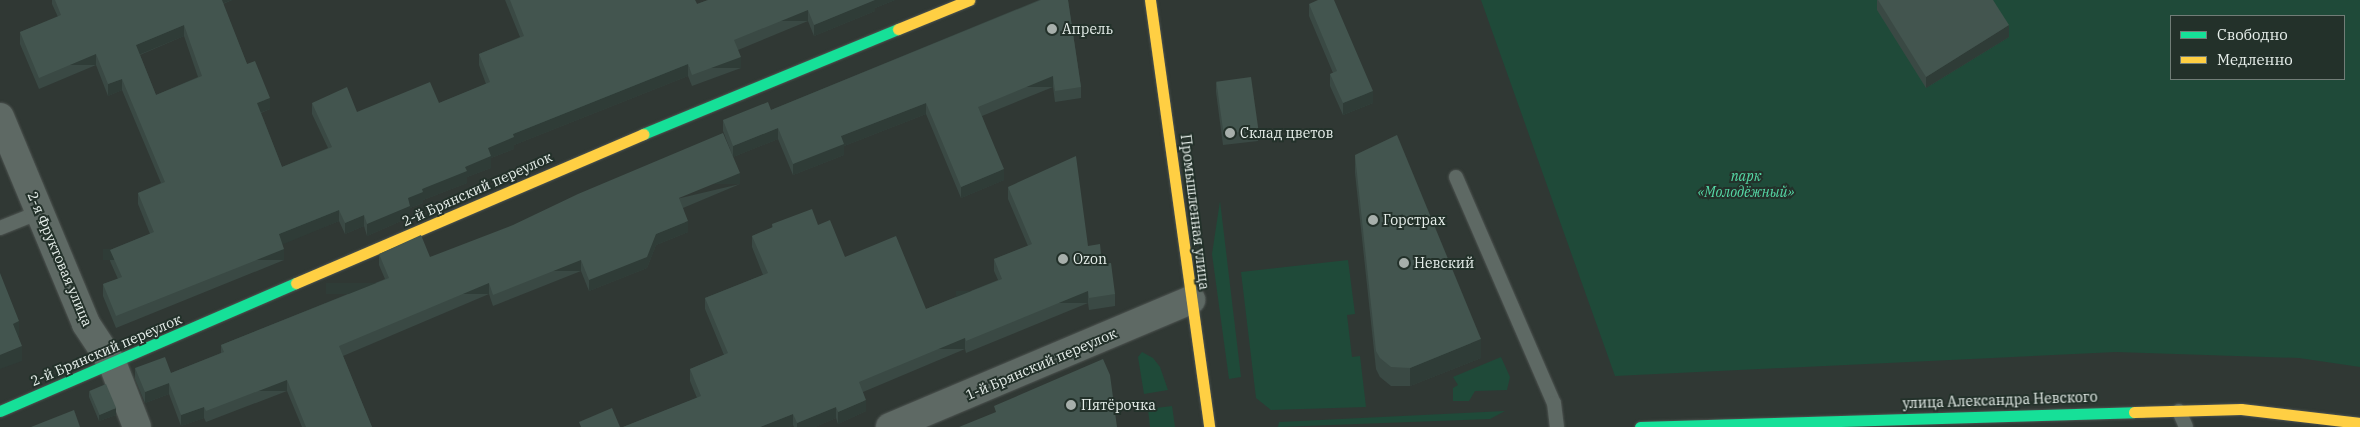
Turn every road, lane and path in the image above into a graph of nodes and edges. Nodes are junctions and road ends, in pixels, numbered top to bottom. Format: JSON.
{"nodes":[{"id":1,"x":969,"y":0,"type":"edge"},
{"id":2,"x":1150,"y":0,"type":"edge"},
{"id":3,"x":0,"y":117,"type":"edge"},
{"id":4,"x":1456,"y":177,"type":"dead end"},
{"id":5,"x":40,"y":212,"type":"junction"},
{"id":6,"x":0,"y":228,"type":"edge"},
{"id":7,"x":1191,"y":300,"type":"junction"},
{"id":8,"x":113,"y":365,"type":"junction"},
{"id":9,"x":2180,"y":410,"type":"junction"},
{"id":10,"x":0,"y":411,"type":"edge"},
{"id":11,"x":2124,"y":412,"type":"junction"},
{"id":12,"x":2360,"y":423,"type":"edge"},
{"id":13,"x":137,"y":427,"type":"edge"},
{"id":14,"x":890,"y":427,"type":"edge"},
{"id":15,"x":1209,"y":427,"type":"edge"},
{"id":16,"x":1557,"y":427,"type":"edge"},
{"id":17,"x":1640,"y":427,"type":"edge"},
{"id":18,"x":2123,"y":427,"type":"edge"},
{"id":19,"x":2186,"y":427,"type":"edge"}],
"edges":[{"from":1,"to":8,"type":"street","name":"2-й Брянский переулок"},
{"from":2,"to":7,"type":"street","name":"Промышленная улица"},
{"from":3,"to":5,"type":"street","name":"2-я Фруктовая улица"},
{"from":4,"to":16,"type":"lane"},
{"from":5,"to":6,"type":"lane"},
{"from":5,"to":8,"type":"street","name":"2-я Фруктовая улица"},
{"from":7,"to":14,"type":"street","name":"1-й Брянский переулок"},
{"from":7,"to":15,"type":"street","name":"Промышленная улица"},
{"from":8,"to":10,"type":"street","name":"2-й Брянский переулок"},
{"from":8,"to":13,"type":"street","name":"2-я Фруктовая улица"},
{"from":9,"to":11,"type":"street","name":"улица Александра Невского"},
{"from":9,"to":12,"type":"street","name":"улица Александра Невского"},
{"from":9,"to":19,"type":"lane"},
{"from":11,"to":17,"type":"street","name":"улица Александра Невского"},
{"from":11,"to":18,"type":"lane"}]}
